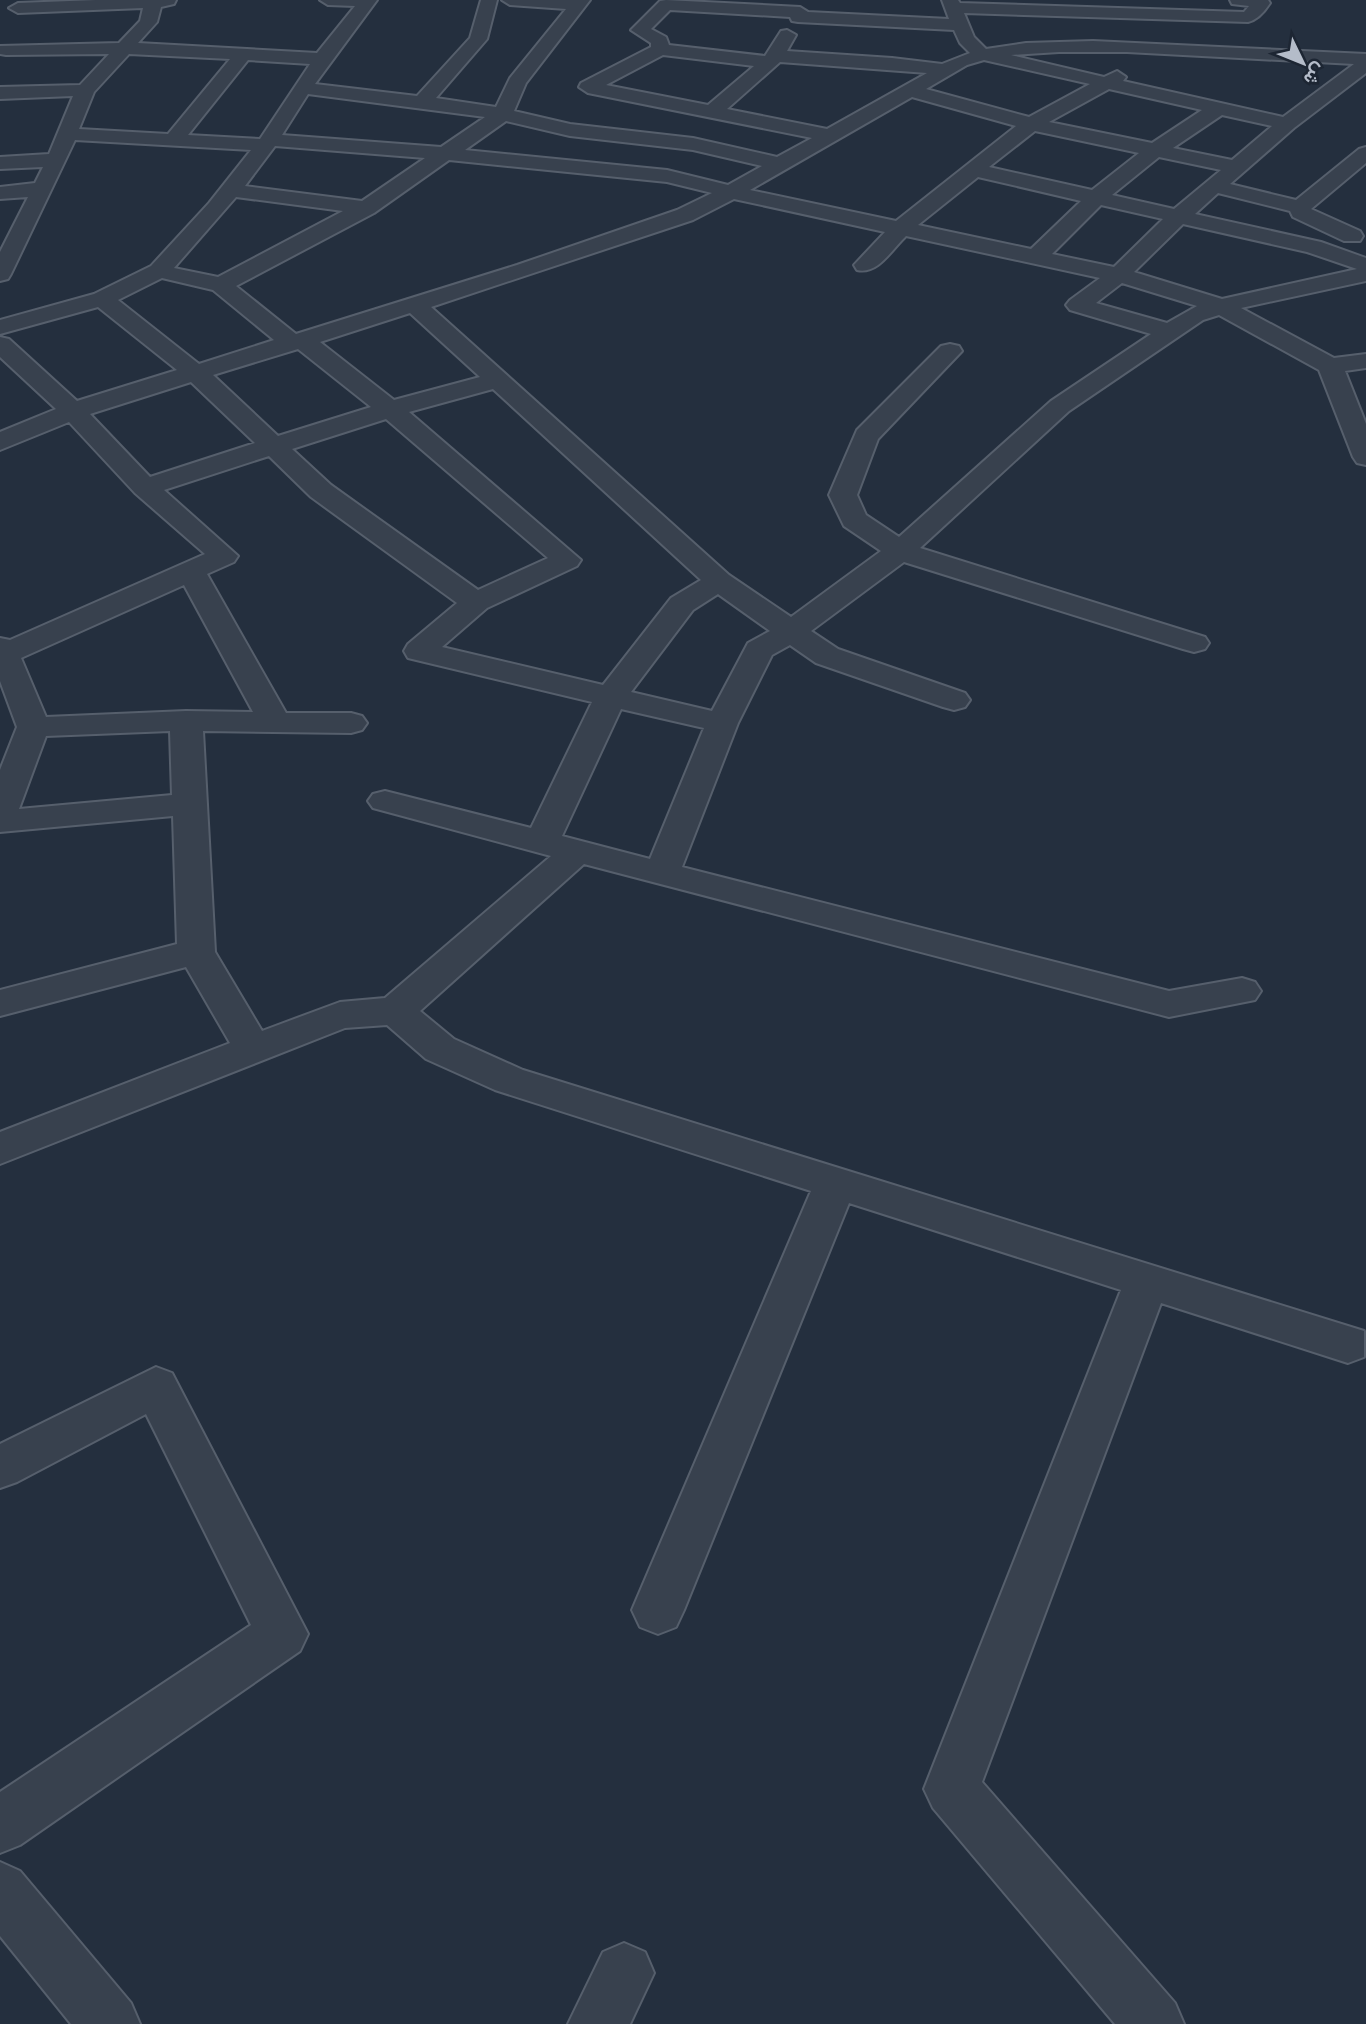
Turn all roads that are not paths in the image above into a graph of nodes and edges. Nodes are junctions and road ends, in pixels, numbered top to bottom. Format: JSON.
{"nodes":[{"id":1,"x":327,"y":0,"type":"edge"},
{"id":2,"x":489,"y":0,"type":"edge"},
{"id":3,"x":510,"y":0,"type":"edge"},
{"id":4,"x":1238,"y":0,"type":"edge"},
{"id":5,"x":368,"y":1,"type":"edge"},
{"id":6,"x":161,"y":2,"type":"edge"},
{"id":7,"x":581,"y":2,"type":"edge"},
{"id":8,"x":802,"y":10,"type":"edge"},
{"id":9,"x":954,"y":11,"type":"edge"},
{"id":10,"x":16,"y":15,"type":"edge"},
{"id":11,"x":1167,"y":47,"type":"junction"},
{"id":12,"x":126,"y":48,"type":"junction"},
{"id":13,"x":660,"y":49,"type":"junction"},
{"id":14,"x":243,"y":54,"type":"junction"},
{"id":15,"x":981,"y":54,"type":"junction"},
{"id":16,"x":3,"y":55,"type":"edge"},
{"id":17,"x":322,"y":59,"type":"junction"},
{"id":18,"x":772,"y":59,"type":"junction"},
{"id":19,"x":1366,"y":62,"type":"edge"},
{"id":20,"x":946,"y":70,"type":"junction"},
{"id":21,"x":1357,"y":79,"type":"edge"},
{"id":22,"x":1108,"y":83,"type":"junction"},
{"id":23,"x":303,"y":88,"type":"junction"},
{"id":24,"x":85,"y":90,"type":"junction"},
{"id":25,"x":910,"y":90,"type":"junction"},
{"id":26,"x":0,"y":93,"type":"edge"},
{"id":27,"x":422,"y":102,"type":"junction"},
{"id":28,"x":1219,"y":108,"type":"junction"},
{"id":29,"x":712,"y":112,"type":"junction"},
{"id":30,"x":503,"y":114,"type":"junction"},
{"id":31,"x":1031,"y":124,"type":"junction"},
{"id":32,"x":1287,"y":124,"type":"junction"},
{"id":33,"x":67,"y":134,"type":"junction"},
{"id":34,"x":828,"y":135,"type":"junction"},
{"id":35,"x":174,"y":139,"type":"junction"},
{"id":36,"x":267,"y":143,"type":"junction"},
{"id":37,"x":1154,"y":150,"type":"junction"},
{"id":38,"x":1366,"y":153,"type":"edge"},
{"id":39,"x":449,"y":154,"type":"junction"},
{"id":40,"x":57,"y":160,"type":"junction"},
{"id":41,"x":0,"y":163,"type":"edge"},
{"id":42,"x":780,"y":164,"type":"junction"},
{"id":43,"x":1236,"y":167,"type":"junction"},
{"id":44,"x":974,"y":170,"type":"junction"},
{"id":45,"x":1214,"y":186,"type":"junction"},
{"id":46,"x":42,"y":189,"type":"junction"},
{"id":47,"x":230,"y":190,"type":"junction"},
{"id":48,"x":0,"y":192,"type":"edge"},
{"id":49,"x":731,"y":192,"type":"junction"},
{"id":50,"x":1097,"y":197,"type":"junction"},
{"id":51,"x":1300,"y":207,"type":"junction"},
{"id":52,"x":366,"y":208,"type":"junction"},
{"id":53,"x":1178,"y":216,"type":"junction"},
{"id":54,"x":901,"y":228,"type":"junction"},
{"id":55,"x":1359,"y":233,"type":"edge"},
{"id":56,"x":1313,"y":247,"type":"junction"},
{"id":57,"x":1036,"y":257,"type":"junction"},
{"id":58,"x":866,"y":265,"type":"dead end"},
{"id":59,"x":1366,"y":265,"type":"edge"},
{"id":60,"x":159,"y":271,"type":"junction"},
{"id":61,"x":0,"y":274,"type":"edge"},
{"id":62,"x":1366,"y":274,"type":"edge"},
{"id":63,"x":1119,"y":275,"type":"junction"},
{"id":64,"x":221,"y":285,"type":"junction"},
{"id":65,"x":1329,"y":285,"type":"junction"},
{"id":66,"x":1354,"y":298,"type":"dead end"},
{"id":67,"x":103,"y":299,"type":"junction"},
{"id":68,"x":414,"y":304,"type":"junction"},
{"id":69,"x":1220,"y":306,"type":"junction"},
{"id":70,"x":0,"y":327,"type":"edge"},
{"id":71,"x":1170,"y":332,"type":"junction"},
{"id":72,"x":297,"y":341,"type":"junction"},
{"id":73,"x":0,"y":344,"type":"edge"},
{"id":74,"x":950,"y":351,"type":"dead end"},
{"id":75,"x":1366,"y":361,"type":"edge"},
{"id":76,"x":1330,"y":366,"type":"junction"},
{"id":77,"x":196,"y":373,"type":"junction"},
{"id":78,"x":499,"y":380,"type":"junction"},
{"id":79,"x":390,"y":408,"type":"junction"},
{"id":80,"x":73,"y":411,"type":"junction"},
{"id":81,"x":0,"y":442,"type":"edge"},
{"id":82,"x":273,"y":446,"type":"junction"},
{"id":83,"x":1366,"y":457,"type":"edge"},
{"id":84,"x":145,"y":487,"type":"junction"},
{"id":85,"x":900,"y":551,"type":"junction"},
{"id":86,"x":191,"y":571,"type":"junction"},
{"id":87,"x":719,"y":581,"type":"junction"},
{"id":88,"x":476,"y":602,"type":"junction"},
{"id":89,"x":790,"y":632,"type":"junction"},
{"id":90,"x":1194,"y":643,"type":"dead end"},
{"id":91,"x":3,"y":651,"type":"edge"},
{"id":92,"x":610,"y":698,"type":"junction"},
{"id":93,"x":954,"y":701,"type":"dead end"},
{"id":94,"x":187,"y":721,"type":"junction"},
{"id":95,"x":275,"y":722,"type":"junction"},
{"id":96,"x":351,"y":723,"type":"dead end"},
{"id":97,"x":722,"y":723,"type":"junction"},
{"id":98,"x":33,"y":727,"type":"junction"},
{"id":99,"x":385,"y":801,"type":"dead end"},
{"id":100,"x":190,"y":804,"type":"junction"},
{"id":101,"x":1,"y":809,"type":"edge"},
{"id":102,"x":559,"y":847,"type":"junction"},
{"id":103,"x":661,"y":874,"type":"junction"},
{"id":104,"x":196,"y":951,"type":"junction"},
{"id":105,"x":1242,"y":991,"type":"dead end"},
{"id":106,"x":0,"y":1003,"type":"edge"},
{"id":107,"x":394,"y":1011,"type":"junction"},
{"id":108,"x":253,"y":1049,"type":"junction"},
{"id":109,"x":0,"y":1149,"type":"edge"},
{"id":110,"x":836,"y":1183,"type":"junction"},
{"id":111,"x":1147,"y":1281,"type":"junction"},
{"id":112,"x":1348,"y":1344,"type":"dead end"},
{"id":113,"x":0,"y":1467,"type":"edge"},
{"id":114,"x":658,"y":1610,"type":"dead end"},
{"id":115,"x":0,"y":1825,"type":"edge"},
{"id":116,"x":0,"y":1891,"type":"edge"},
{"id":117,"x":624,"y":1973,"type":"dead end"},
{"id":118,"x":110,"y":2024,"type":"edge"},
{"id":119,"x":598,"y":2024,"type":"edge"},
{"id":120,"x":1154,"y":2024,"type":"edge"}],
"edges":[{"from":1,"to":5,"type":"street"},
{"from":2,"to":27,"type":"street"},
{"from":3,"to":7,"type":"street"},
{"from":4,"to":9,"type":"street"},
{"from":5,"to":17,"type":"street"},
{"from":6,"to":10,"type":"street"},
{"from":6,"to":12,"type":"street"},
{"from":7,"to":30,"type":"street"},
{"from":8,"to":9,"type":"street"},
{"from":8,"to":13,"type":"street"},
{"from":8,"to":18,"type":"street"},
{"from":9,"to":15,"type":"street"},
{"from":10,"to":16,"type":"street"},
{"from":11,"to":15,"type":"street"},
{"from":11,"to":19,"type":"street"},
{"from":11,"to":22,"type":"street"},
{"from":12,"to":14,"type":"street"},
{"from":12,"to":16,"type":"street"},
{"from":12,"to":24,"type":"street"},
{"from":13,"to":18,"type":"street"},
{"from":13,"to":29,"type":"street"},
{"from":14,"to":17,"type":"street"},
{"from":14,"to":35,"type":"street"},
{"from":15,"to":20,"type":"street"},
{"from":15,"to":22,"type":"street"},
{"from":17,"to":23,"type":"street"},
{"from":18,"to":20,"type":"street"},
{"from":18,"to":29,"type":"street"},
{"from":19,"to":21,"type":"street"},
{"from":20,"to":25,"type":"street"},
{"from":21,"to":32,"type":"street"},
{"from":22,"to":28,"type":"street"},
{"from":22,"to":31,"type":"street"},
{"from":23,"to":27,"type":"street"},
{"from":23,"to":36,"type":"street"},
{"from":24,"to":26,"type":"street"},
{"from":24,"to":33,"type":"street"},
{"from":25,"to":31,"type":"street"},
{"from":25,"to":34,"type":"street"},
{"from":27,"to":30,"type":"street"},
{"from":28,"to":32,"type":"street"},
{"from":28,"to":37,"type":"street"},
{"from":29,"to":34,"type":"street"},
{"from":30,"to":39,"type":"street"},
{"from":30,"to":42,"type":"street"},
{"from":31,"to":37,"type":"street"},
{"from":31,"to":44,"type":"street"},
{"from":32,"to":43,"type":"street"},
{"from":33,"to":35,"type":"street"},
{"from":33,"to":40,"type":"street"},
{"from":34,"to":42,"type":"street"},
{"from":35,"to":36,"type":"street"},
{"from":36,"to":39,"type":"street"},
{"from":36,"to":47,"type":"street"},
{"from":37,"to":43,"type":"street"},
{"from":37,"to":50,"type":"street"},
{"from":38,"to":51,"type":"street"},
{"from":39,"to":49,"type":"street"},
{"from":39,"to":52,"type":"street"},
{"from":40,"to":41,"type":"street"},
{"from":40,"to":46,"type":"street"},
{"from":42,"to":49,"type":"street"},
{"from":43,"to":45,"type":"street"},
{"from":44,"to":50,"type":"street"},
{"from":44,"to":54,"type":"street"},
{"from":45,"to":51,"type":"street"},
{"from":45,"to":53,"type":"street"},
{"from":46,"to":48,"type":"street"},
{"from":46,"to":61,"type":"street"},
{"from":47,"to":52,"type":"street"},
{"from":47,"to":60,"type":"street"},
{"from":49,"to":54,"type":"street"},
{"from":49,"to":68,"type":"street"},
{"from":50,"to":53,"type":"street"},
{"from":50,"to":57,"type":"street"},
{"from":51,"to":55,"type":"street"},
{"from":52,"to":64,"type":"street"},
{"from":53,"to":56,"type":"street"},
{"from":53,"to":63,"type":"street"},
{"from":54,"to":57,"type":"street"},
{"from":54,"to":58,"type":"street"},
{"from":55,"to":56,"type":"street"},
{"from":56,"to":59,"type":"street"},
{"from":57,"to":63,"type":"street"},
{"from":60,"to":64,"type":"street"},
{"from":60,"to":67,"type":"street"},
{"from":62,"to":65,"type":"street"},
{"from":63,"to":69,"type":"street"},
{"from":63,"to":71,"type":"street"},
{"from":64,"to":72,"type":"street"},
{"from":65,"to":66,"type":"street"},
{"from":65,"to":69,"type":"street"},
{"from":67,"to":70,"type":"street"},
{"from":67,"to":77,"type":"street"},
{"from":68,"to":72,"type":"street"},
{"from":68,"to":78,"type":"street"},
{"from":69,"to":71,"type":"street"},
{"from":69,"to":76,"type":"street"},
{"from":71,"to":85,"type":"street"},
{"from":72,"to":77,"type":"street"},
{"from":72,"to":79,"type":"street"},
{"from":73,"to":80,"type":"street"},
{"from":74,"to":85,"type":"street"},
{"from":75,"to":76,"type":"street"},
{"from":76,"to":83,"type":"street"},
{"from":77,"to":80,"type":"street"},
{"from":77,"to":82,"type":"street"},
{"from":78,"to":79,"type":"street"},
{"from":78,"to":87,"type":"street"},
{"from":79,"to":82,"type":"street"},
{"from":79,"to":88,"type":"street"},
{"from":80,"to":81,"type":"street"},
{"from":80,"to":84,"type":"street"},
{"from":82,"to":84,"type":"street"},
{"from":82,"to":88,"type":"street"},
{"from":84,"to":86,"type":"street"},
{"from":85,"to":89,"type":"street"},
{"from":85,"to":90,"type":"street"},
{"from":86,"to":91,"type":"street"},
{"from":86,"to":95,"type":"street"},
{"from":87,"to":89,"type":"street"},
{"from":87,"to":92,"type":"street"},
{"from":88,"to":92,"type":"street"},
{"from":89,"to":93,"type":"street"},
{"from":89,"to":97,"type":"street"},
{"from":91,"to":98,"type":"street"},
{"from":92,"to":97,"type":"street"},
{"from":92,"to":102,"type":"street"},
{"from":94,"to":95,"type":"street"},
{"from":94,"to":98,"type":"street"},
{"from":94,"to":100,"type":"street"},
{"from":95,"to":96,"type":"street"},
{"from":97,"to":103,"type":"street"},
{"from":98,"to":101,"type":"street"},
{"from":99,"to":102,"type":"street"},
{"from":100,"to":101,"type":"street"},
{"from":100,"to":104,"type":"street"},
{"from":102,"to":103,"type":"street"},
{"from":102,"to":107,"type":"street"},
{"from":103,"to":105,"type":"street"},
{"from":104,"to":106,"type":"street"},
{"from":104,"to":108,"type":"street"},
{"from":107,"to":108,"type":"street"},
{"from":107,"to":110,"type":"street"},
{"from":108,"to":109,"type":"street"},
{"from":110,"to":111,"type":"street"},
{"from":110,"to":114,"type":"street"},
{"from":111,"to":112,"type":"street"},
{"from":111,"to":120,"type":"street"},
{"from":113,"to":115,"type":"street"},
{"from":116,"to":118,"type":"street"},
{"from":117,"to":119,"type":"street"}]}
